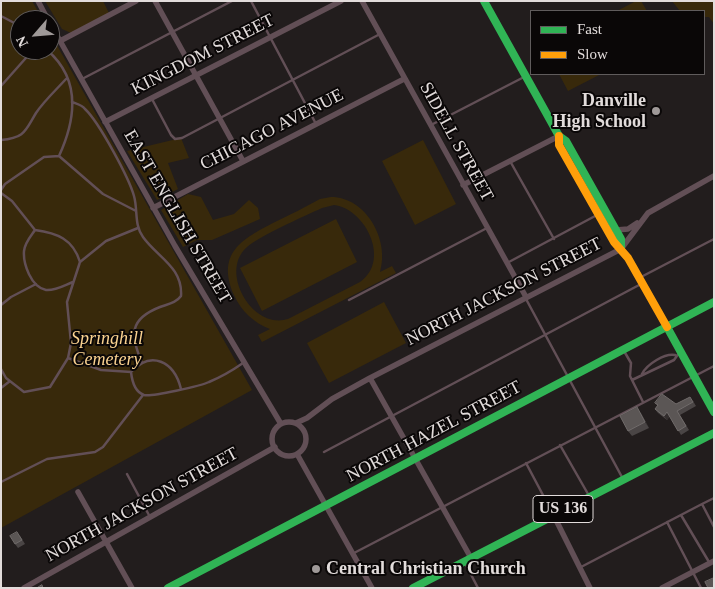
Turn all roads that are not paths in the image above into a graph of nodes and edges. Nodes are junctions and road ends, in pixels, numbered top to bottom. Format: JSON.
{"nodes":[{"id":1,"x":136,"y":1,"type":"edge"},
{"id":2,"x":155,"y":1,"type":"edge"},
{"id":3,"x":232,"y":1,"type":"edge"},
{"id":4,"x":251,"y":1,"type":"edge"},
{"id":5,"x":341,"y":1,"type":"edge"},
{"id":6,"x":362,"y":1,"type":"edge"},
{"id":7,"x":484,"y":1,"type":"edge"},
{"id":8,"x":172,"y":32,"type":"junction"},
{"id":9,"x":380,"y":34,"type":"junction"},
{"id":10,"x":270,"y":37,"type":"junction"},
{"id":11,"x":60,"y":41,"type":"joint"},
{"id":12,"x":24,"y":60,"type":"edge"},
{"id":13,"x":56,"y":60,"type":"edge"},
{"id":14,"x":196,"y":75,"type":"junction"},
{"id":15,"x":526,"y":76,"type":"junction"},
{"id":16,"x":66,"y":78,"type":"junction"},
{"id":17,"x":81,"y":79,"type":"junction"},
{"id":18,"x":404,"y":79,"type":"junction"},
{"id":19,"x":294,"y":80,"type":"junction"},
{"id":20,"x":1,"y":86,"type":"edge"},
{"id":21,"x":151,"y":98,"type":"junction"},
{"id":22,"x":72,"y":102,"type":"junction"},
{"id":23,"x":220,"y":118,"type":"junction"},
{"id":24,"x":105,"y":122,"type":"junction"},
{"id":25,"x":316,"y":124,"type":"junction"},
{"id":26,"x":430,"y":126,"type":"junction"},
{"id":27,"x":559,"y":136,"type":"junction"},
{"id":28,"x":1,"y":140,"type":"edge"},
{"id":29,"x":59,"y":156,"type":"junction"},
{"id":30,"x":243,"y":161,"type":"junction"},
{"id":31,"x":510,"y":161,"type":"junction"},
{"id":32,"x":714,"y":176,"type":"edge"},
{"id":33,"x":462,"y":185,"type":"junction"},
{"id":34,"x":1,"y":192,"type":"edge"},
{"id":35,"x":153,"y":208,"type":"junction"},
{"id":36,"x":136,"y":212,"type":"junction"},
{"id":37,"x":598,"y":214,"type":"junction"},
{"id":38,"x":639,"y":222,"type":"junction"},
{"id":39,"x":138,"y":228,"type":"junction"},
{"id":40,"x":487,"y":228,"type":"junction"},
{"id":41,"x":35,"y":230,"type":"junction"},
{"id":42,"x":616,"y":230,"type":"junction"},
{"id":43,"x":554,"y":238,"type":"junction"},
{"id":44,"x":714,"y":238,"type":"edge"},
{"id":45,"x":621,"y":249,"type":"junction"},
{"id":46,"x":80,"y":262,"type":"junction"},
{"id":47,"x":506,"y":263,"type":"junction"},
{"id":48,"x":641,"y":281,"type":"junction"},
{"id":49,"x":72,"y":282,"type":"junction"},
{"id":50,"x":36,"y":284,"type":"junction"},
{"id":51,"x":526,"y":297,"type":"junction"},
{"id":52,"x":349,"y":300,"type":"dead end"},
{"id":53,"x":714,"y":302,"type":"edge"},
{"id":54,"x":1,"y":305,"type":"edge"},
{"id":55,"x":667,"y":327,"type":"junction"},
{"id":56,"x":547,"y":334,"type":"junction"},
{"id":57,"x":623,"y":350,"type":"junction"},
{"id":58,"x":678,"y":354,"type":"junction"},
{"id":59,"x":68,"y":358,"type":"junction"},
{"id":60,"x":245,"y":362,"type":"junction"},
{"id":61,"x":142,"y":363,"type":"junction"},
{"id":62,"x":714,"y":366,"type":"edge"},
{"id":63,"x":1,"y":368,"type":"edge"},
{"id":64,"x":131,"y":372,"type":"junction"},
{"id":65,"x":642,"y":374,"type":"junction"},
{"id":66,"x":694,"y":377,"type":"junction"},
{"id":67,"x":370,"y":378,"type":"junction"},
{"id":68,"x":568,"y":379,"type":"junction"},
{"id":69,"x":632,"y":380,"type":"junction"},
{"id":70,"x":10,"y":381,"type":"junction"},
{"id":71,"x":1,"y":388,"type":"edge"},
{"id":72,"x":180,"y":388,"type":"junction"},
{"id":73,"x":143,"y":395,"type":"junction"},
{"id":74,"x":643,"y":402,"type":"junction"},
{"id":75,"x":714,"y":412,"type":"edge"},
{"id":76,"x":392,"y":417,"type":"junction"},
{"id":77,"x":296,"y":423,"type":"junction"},
{"id":78,"x":281,"y":424,"type":"junction"},
{"id":79,"x":595,"y":426,"type":"junction"},
{"id":80,"x":714,"y":433,"type":"edge"},
{"id":81,"x":560,"y":445,"type":"junction"},
{"id":82,"x":274,"y":447,"type":"junction"},
{"id":83,"x":324,"y":452,"type":"dead end"},
{"id":84,"x":297,"y":454,"type":"junction"},
{"id":85,"x":415,"y":458,"type":"junction"},
{"id":86,"x":526,"y":463,"type":"junction"},
{"id":87,"x":127,"y":474,"type":"dead end"},
{"id":88,"x":623,"y":479,"type":"junction"},
{"id":89,"x":1,"y":482,"type":"edge"},
{"id":90,"x":78,"y":492,"type":"dead end"},
{"id":91,"x":589,"y":496,"type":"junction"},
{"id":92,"x":714,"y":498,"type":"edge"},
{"id":93,"x":702,"y":504,"type":"junction"},
{"id":94,"x":326,"y":506,"type":"junction"},
{"id":95,"x":442,"y":507,"type":"junction"},
{"id":96,"x":553,"y":514,"type":"junction"},
{"id":97,"x":681,"y":514,"type":"junction"},
{"id":98,"x":150,"y":518,"type":"junction"},
{"id":99,"x":667,"y":522,"type":"junction"},
{"id":100,"x":714,"y":527,"type":"edge"},
{"id":101,"x":106,"y":542,"type":"junction"},
{"id":102,"x":353,"y":554,"type":"junction"},
{"id":103,"x":468,"y":560,"type":"junction"},
{"id":104,"x":712,"y":562,"type":"edge"},
{"id":105,"x":580,"y":568,"type":"junction"},
{"id":106,"x":694,"y":572,"type":"junction"},
{"id":107,"x":24,"y":588,"type":"edge"},
{"id":108,"x":132,"y":588,"type":"edge"},
{"id":109,"x":168,"y":588,"type":"edge"},
{"id":110,"x":372,"y":588,"type":"edge"},
{"id":111,"x":413,"y":588,"type":"edge"},
{"id":112,"x":478,"y":588,"type":"edge"},
{"id":113,"x":590,"y":588,"type":"edge"},
{"id":114,"x":662,"y":588,"type":"edge"},
{"id":115,"x":701,"y":588,"type":"edge"}],
"edges":[{"from":1,"to":11,"type":"street"},
{"from":2,"to":8,"type":"street"},
{"from":3,"to":8,"type":"lane"},
{"from":4,"to":10,"type":"lane"},
{"from":5,"to":10,"type":"street","name":"KINGDOM STREET"},
{"from":6,"to":9,"type":"street","name":"SIDELL STREET"},
{"from":7,"to":15,"type":"street"},
{"from":8,"to":14,"type":"street"},
{"from":8,"to":17,"type":"lane"},
{"from":9,"to":18,"type":"street","name":"SIDELL STREET"},
{"from":9,"to":19,"type":"lane"},
{"from":10,"to":14,"type":"street","name":"KINGDOM STREET"},
{"from":10,"to":19,"type":"lane"},
{"from":11,"to":17,"type":"street","name":"EAST ENGLISH STREET"},
{"from":12,"to":20,"type":"lane"},
{"from":13,"to":16,"type":"lane"},
{"from":14,"to":21,"type":"street","name":"KINGDOM STREET"},
{"from":14,"to":23,"type":"street"},
{"from":15,"to":26,"type":"lane"},
{"from":15,"to":27,"type":"street"},
{"from":16,"to":22,"type":"lane"},
{"from":16,"to":28,"type":"lane"},
{"from":17,"to":24,"type":"street","name":"EAST ENGLISH STREET"},
{"from":18,"to":25,"type":"street","name":"CHICAGO AVENUE"},
{"from":18,"to":26,"type":"street","name":"SIDELL STREET"},
{"from":19,"to":23,"type":"lane"},
{"from":19,"to":25,"type":"lane"},
{"from":21,"to":23,"type":"lane"},
{"from":21,"to":24,"type":"street","name":"KINGDOM STREET"},
{"from":22,"to":29,"type":"lane"},
{"from":22,"to":36,"type":"lane"},
{"from":23,"to":30,"type":"street"},
{"from":24,"to":35,"type":"street","name":"EAST ENGLISH STREET"},
{"from":25,"to":30,"type":"street","name":"CHICAGO AVENUE"},
{"from":26,"to":33,"type":"street","name":"SIDELL STREET"},
{"from":27,"to":31,"type":"street"},
{"from":27,"to":37,"type":"street"},
{"from":27,"to":42,"type":"street"},
{"from":29,"to":34,"type":"lane"},
{"from":29,"to":36,"type":"lane"},
{"from":30,"to":35,"type":"street","name":"CHICAGO AVENUE"},
{"from":31,"to":33,"type":"street"},
{"from":31,"to":43,"type":"lane"},
{"from":32,"to":38,"type":"street","name":"NORTH JACKSON STREET"},
{"from":33,"to":40,"type":"street","name":"SIDELL STREET"},
{"from":34,"to":41,"type":"lane"},
{"from":35,"to":60,"type":"street","name":"EAST ENGLISH STREET"},
{"from":36,"to":39,"type":"lane"},
{"from":37,"to":43,"type":"lane"},
{"from":37,"to":45,"type":"street"},
{"from":38,"to":42,"type":"street"},
{"from":38,"to":45,"type":"street","name":"NORTH JACKSON STREET"},
{"from":39,"to":46,"type":"lane"},
{"from":39,"to":61,"type":"lane"},
{"from":40,"to":47,"type":"street","name":"SIDELL STREET"},
{"from":40,"to":52,"type":"lane"},
{"from":41,"to":46,"type":"lane"},
{"from":41,"to":50,"type":"lane"},
{"from":42,"to":45,"type":"street"},
{"from":43,"to":47,"type":"lane"},
{"from":44,"to":48,"type":"lane"},
{"from":45,"to":48,"type":"street"},
{"from":45,"to":51,"type":"street","name":"NORTH JACKSON STREET"},
{"from":46,"to":49,"type":"lane"},
{"from":47,"to":51,"type":"street","name":"SIDELL STREET"},
{"from":48,"to":55,"type":"street"},
{"from":48,"to":56,"type":"lane"},
{"from":49,"to":50,"type":"lane"},
{"from":49,"to":59,"type":"lane"},
{"from":50,"to":54,"type":"lane"},
{"from":51,"to":56,"type":"lane"},
{"from":51,"to":67,"type":"street","name":"NORTH JACKSON STREET"},
{"from":53,"to":55,"type":"street","name":"NORTH HAZEL STREET"},
{"from":55,"to":57,"type":"street","name":"NORTH HAZEL STREET"},
{"from":55,"to":58,"type":"street"},
{"from":56,"to":68,"type":"lane"},
{"from":56,"to":76,"type":"lane"},
{"from":57,"to":68,"type":"street","name":"NORTH HAZEL STREET"},
{"from":57,"to":69,"type":"lane"},
{"from":58,"to":65,"type":"lane"},
{"from":58,"to":65,"type":"lane"},
{"from":58,"to":66,"type":"street"},
{"from":59,"to":64,"type":"lane"},
{"from":59,"to":70,"type":"lane"},
{"from":60,"to":72,"type":"lane"},
{"from":60,"to":78,"type":"street","name":"EAST ENGLISH STREET"},
{"from":61,"to":64,"type":"lane"},
{"from":61,"to":72,"type":"lane"},
{"from":62,"to":66,"type":"lane"},
{"from":63,"to":70,"type":"lane"},
{"from":64,"to":73,"type":"lane"},
{"from":65,"to":69,"type":"lane"},
{"from":66,"to":74,"type":"lane"},
{"from":66,"to":75,"type":"street"},
{"from":67,"to":76,"type":"street"},
{"from":67,"to":77,"type":"street","name":"NORTH JACKSON STREET"},
{"from":68,"to":79,"type":"lane"},
{"from":68,"to":85,"type":"street","name":"NORTH HAZEL STREET"},
{"from":69,"to":74,"type":"lane"},
{"from":70,"to":71,"type":"lane"},
{"from":72,"to":73,"type":"lane"},
{"from":73,"to":89,"type":"lane"},
{"from":74,"to":79,"type":"lane"},
{"from":76,"to":83,"type":"lane"},
{"from":76,"to":85,"type":"street"},
{"from":77,"to":78,"type":"street"},
{"from":77,"to":84,"type":"street"},
{"from":78,"to":82,"type":"street"},
{"from":79,"to":81,"type":"lane"},
{"from":79,"to":88,"type":"lane"},
{"from":80,"to":88,"type":"street","number":"US 136"},
{"from":81,"to":86,"type":"lane"},
{"from":81,"to":91,"type":"lane"},
{"from":82,"to":84,"type":"street"},
{"from":82,"to":98,"type":"street","name":"NORTH JACKSON STREET"},
{"from":84,"to":94,"type":"street"},
{"from":85,"to":94,"type":"street","name":"NORTH HAZEL STREET"},
{"from":85,"to":95,"type":"street"},
{"from":86,"to":95,"type":"lane"},
{"from":86,"to":96,"type":"lane"},
{"from":87,"to":98,"type":"lane"},
{"from":88,"to":91,"type":"street","number":"US 136"},
{"from":90,"to":101,"type":"street"},
{"from":91,"to":96,"type":"street","number":"US 136"},
{"from":92,"to":93,"type":"lane"},
{"from":93,"to":97,"type":"lane"},
{"from":93,"to":100,"type":"lane"},
{"from":94,"to":102,"type":"street"},
{"from":94,"to":109,"type":"street","name":"NORTH HAZEL STREET"},
{"from":95,"to":102,"type":"lane"},
{"from":95,"to":103,"type":"street"},
{"from":96,"to":103,"type":"street","number":"US 136"},
{"from":96,"to":105,"type":"street"},
{"from":97,"to":99,"type":"lane"},
{"from":97,"to":104,"type":"lane"},
{"from":98,"to":101,"type":"street","name":"NORTH JACKSON STREET"},
{"from":99,"to":105,"type":"lane"},
{"from":99,"to":106,"type":"lane"},
{"from":101,"to":107,"type":"street","name":"NORTH JACKSON STREET"},
{"from":101,"to":108,"type":"street"},
{"from":102,"to":110,"type":"street"},
{"from":103,"to":111,"type":"street","number":"US 136"},
{"from":103,"to":112,"type":"lane"},
{"from":104,"to":106,"type":"street"},
{"from":105,"to":113,"type":"street"},
{"from":106,"to":114,"type":"street"},
{"from":106,"to":115,"type":"lane"}]}
